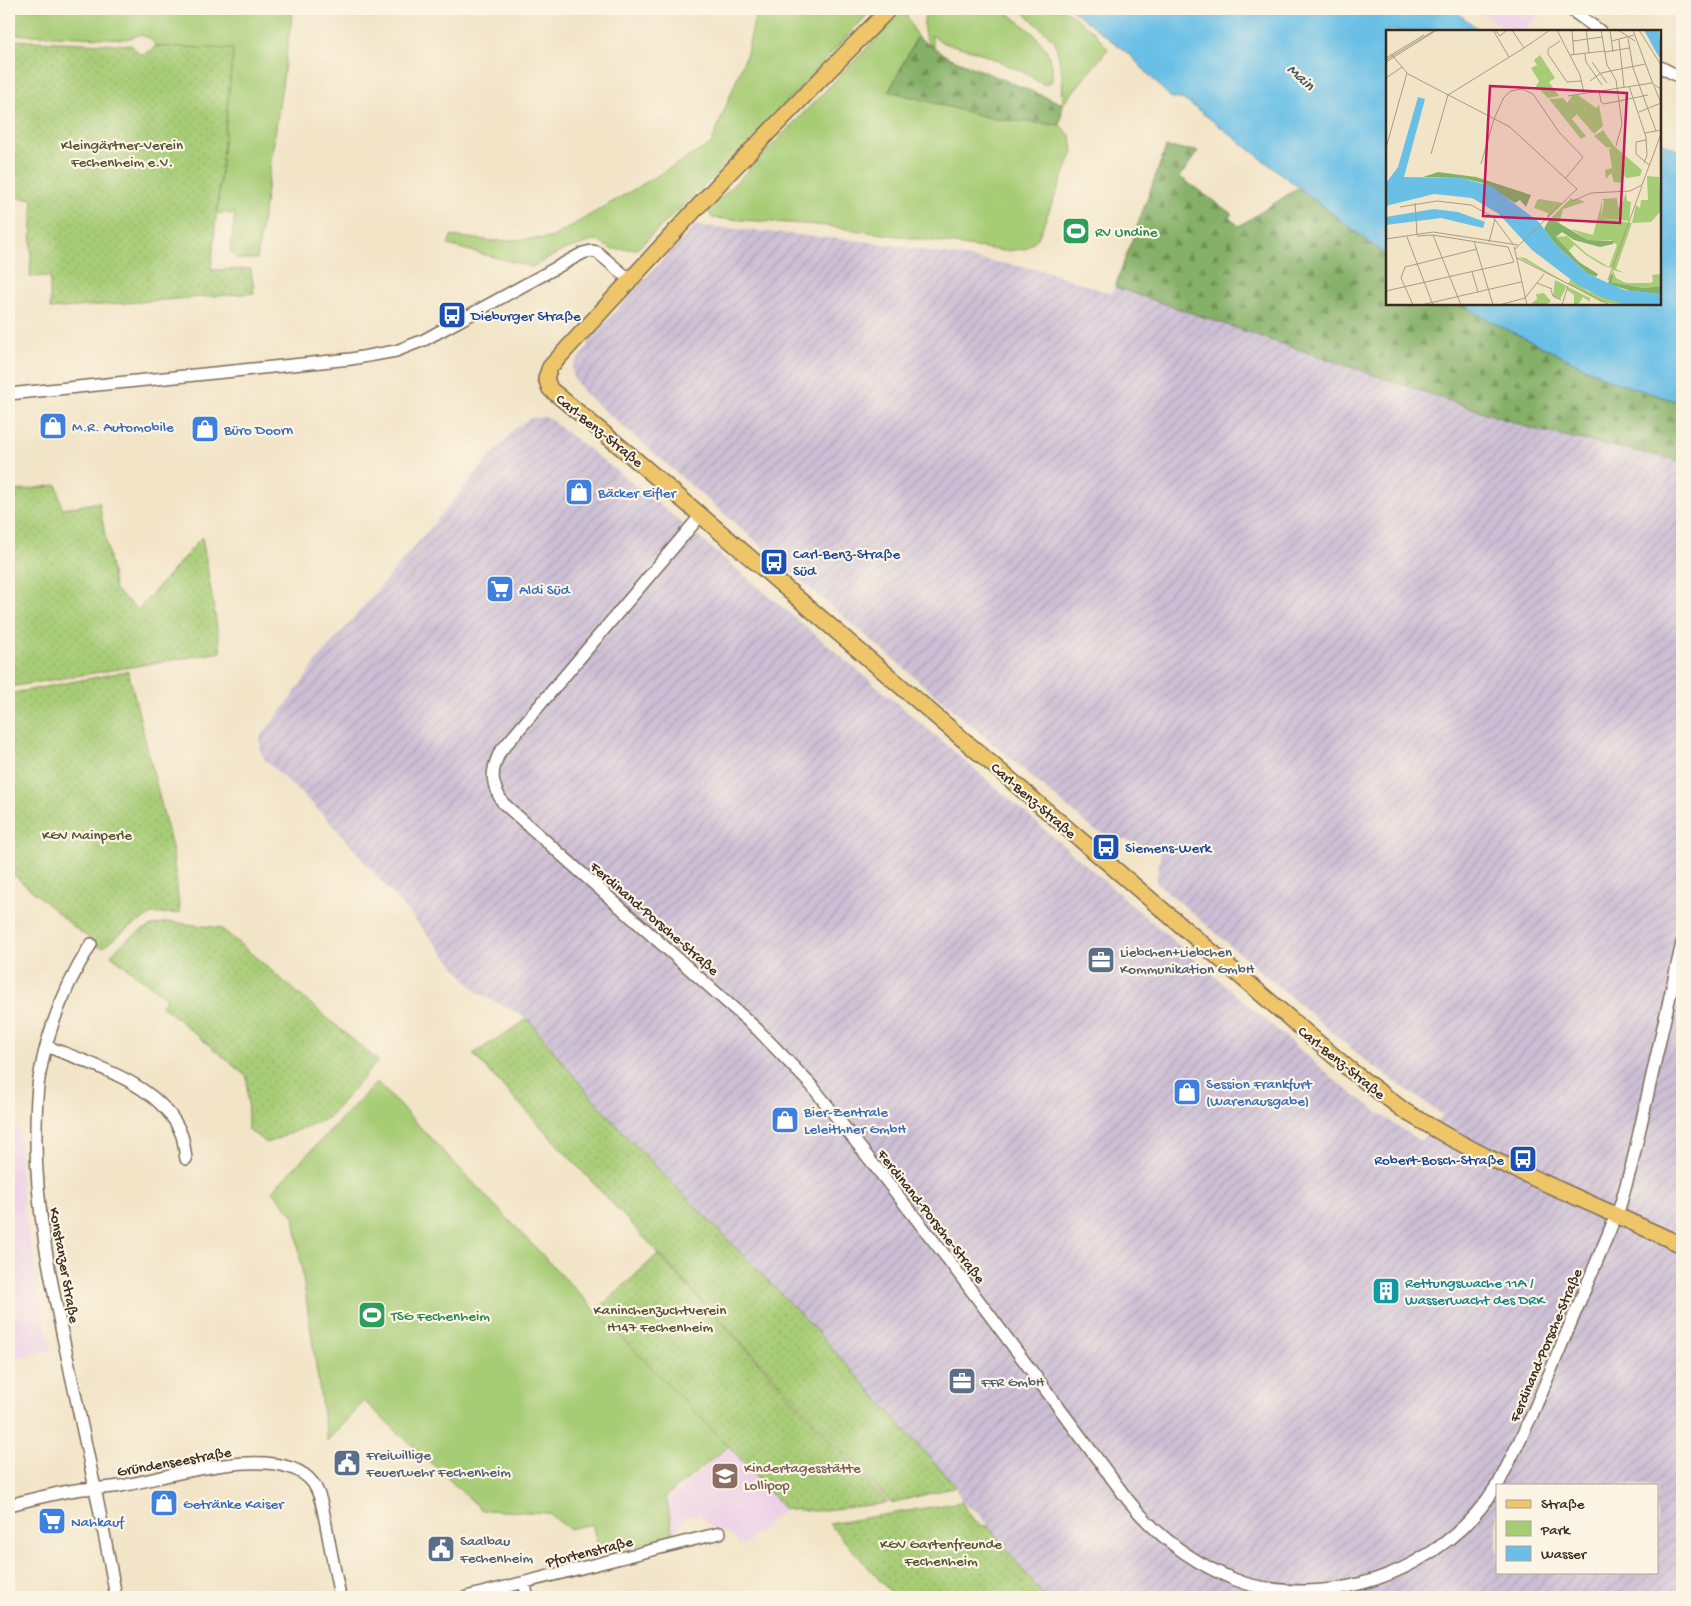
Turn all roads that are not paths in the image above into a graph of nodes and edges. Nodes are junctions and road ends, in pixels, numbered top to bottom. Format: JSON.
{"nodes":[{"id":1,"x":889,"y":9,"type":"edge"},
{"id":2,"x":1570,"y":9,"type":"edge"},
{"id":3,"x":1599,"y":30,"type":"edge"},
{"id":4,"x":1661,"y":68,"type":"edge"},
{"id":5,"x":1682,"y":78,"type":"edge"},
{"id":6,"x":630,"y":280,"type":"junction"},
{"id":7,"x":9,"y":394,"type":"edge"},
{"id":8,"x":701,"y":515,"type":"junction"},
{"id":9,"x":1682,"y":943,"type":"edge"},
{"id":10,"x":92,"y":944,"type":"dead end"},
{"id":11,"x":46,"y":1046,"type":"junction"},
{"id":12,"x":186,"y":1159,"type":"dead end"},
{"id":13,"x":1617,"y":1215,"type":"junction"},
{"id":14,"x":1682,"y":1245,"type":"edge"},
{"id":15,"x":1498,"y":1484,"type":"edge"},
{"id":16,"x":1496,"y":1487,"type":"edge"},
{"id":17,"x":96,"y":1489,"type":"junction"},
{"id":18,"x":9,"y":1505,"type":"edge"},
{"id":19,"x":720,"y":1532,"type":"dead end"},
{"id":20,"x":524,"y":1583,"type":"junction"},
{"id":21,"x":116,"y":1597,"type":"edge"},
{"id":22,"x":340,"y":1597,"type":"edge"},
{"id":23,"x":466,"y":1597,"type":"edge"},
{"id":24,"x":528,"y":1597,"type":"edge"}],
"edges":[{"from":1,"to":6,"type":"main road"},
{"from":2,"to":3,"type":"street"},
{"from":4,"to":5,"type":"street"},
{"from":6,"to":7,"type":"street"},
{"from":6,"to":8,"type":"main road","name":"Carl-Benz-Straße"},
{"from":8,"to":13,"type":"main road","name":"Carl-Benz-Straße"},
{"from":8,"to":16,"type":"street","name":"Ferdinand-Porsche-Straße"},
{"from":9,"to":13,"type":"street"},
{"from":10,"to":11,"type":"street","name":"Konstanzer Straße"},
{"from":11,"to":12,"type":"street"},
{"from":11,"to":17,"type":"street","name":"Konstanzer Straße"},
{"from":13,"to":14,"type":"main road","name":"Carl-Benz-Straße"},
{"from":13,"to":15,"type":"street","name":"Ferdinand-Porsche-Straße"},
{"from":17,"to":18,"type":"street","name":"Gründenseestraße"},
{"from":17,"to":21,"type":"street","name":"Konstanzer Straße"},
{"from":17,"to":22,"type":"street","name":"Gründenseestraße"},
{"from":19,"to":20,"type":"street","name":"Pfortenstraße"},
{"from":20,"to":23,"type":"street","name":"Pfortenstraße"},
{"from":20,"to":24,"type":"street"}]}
